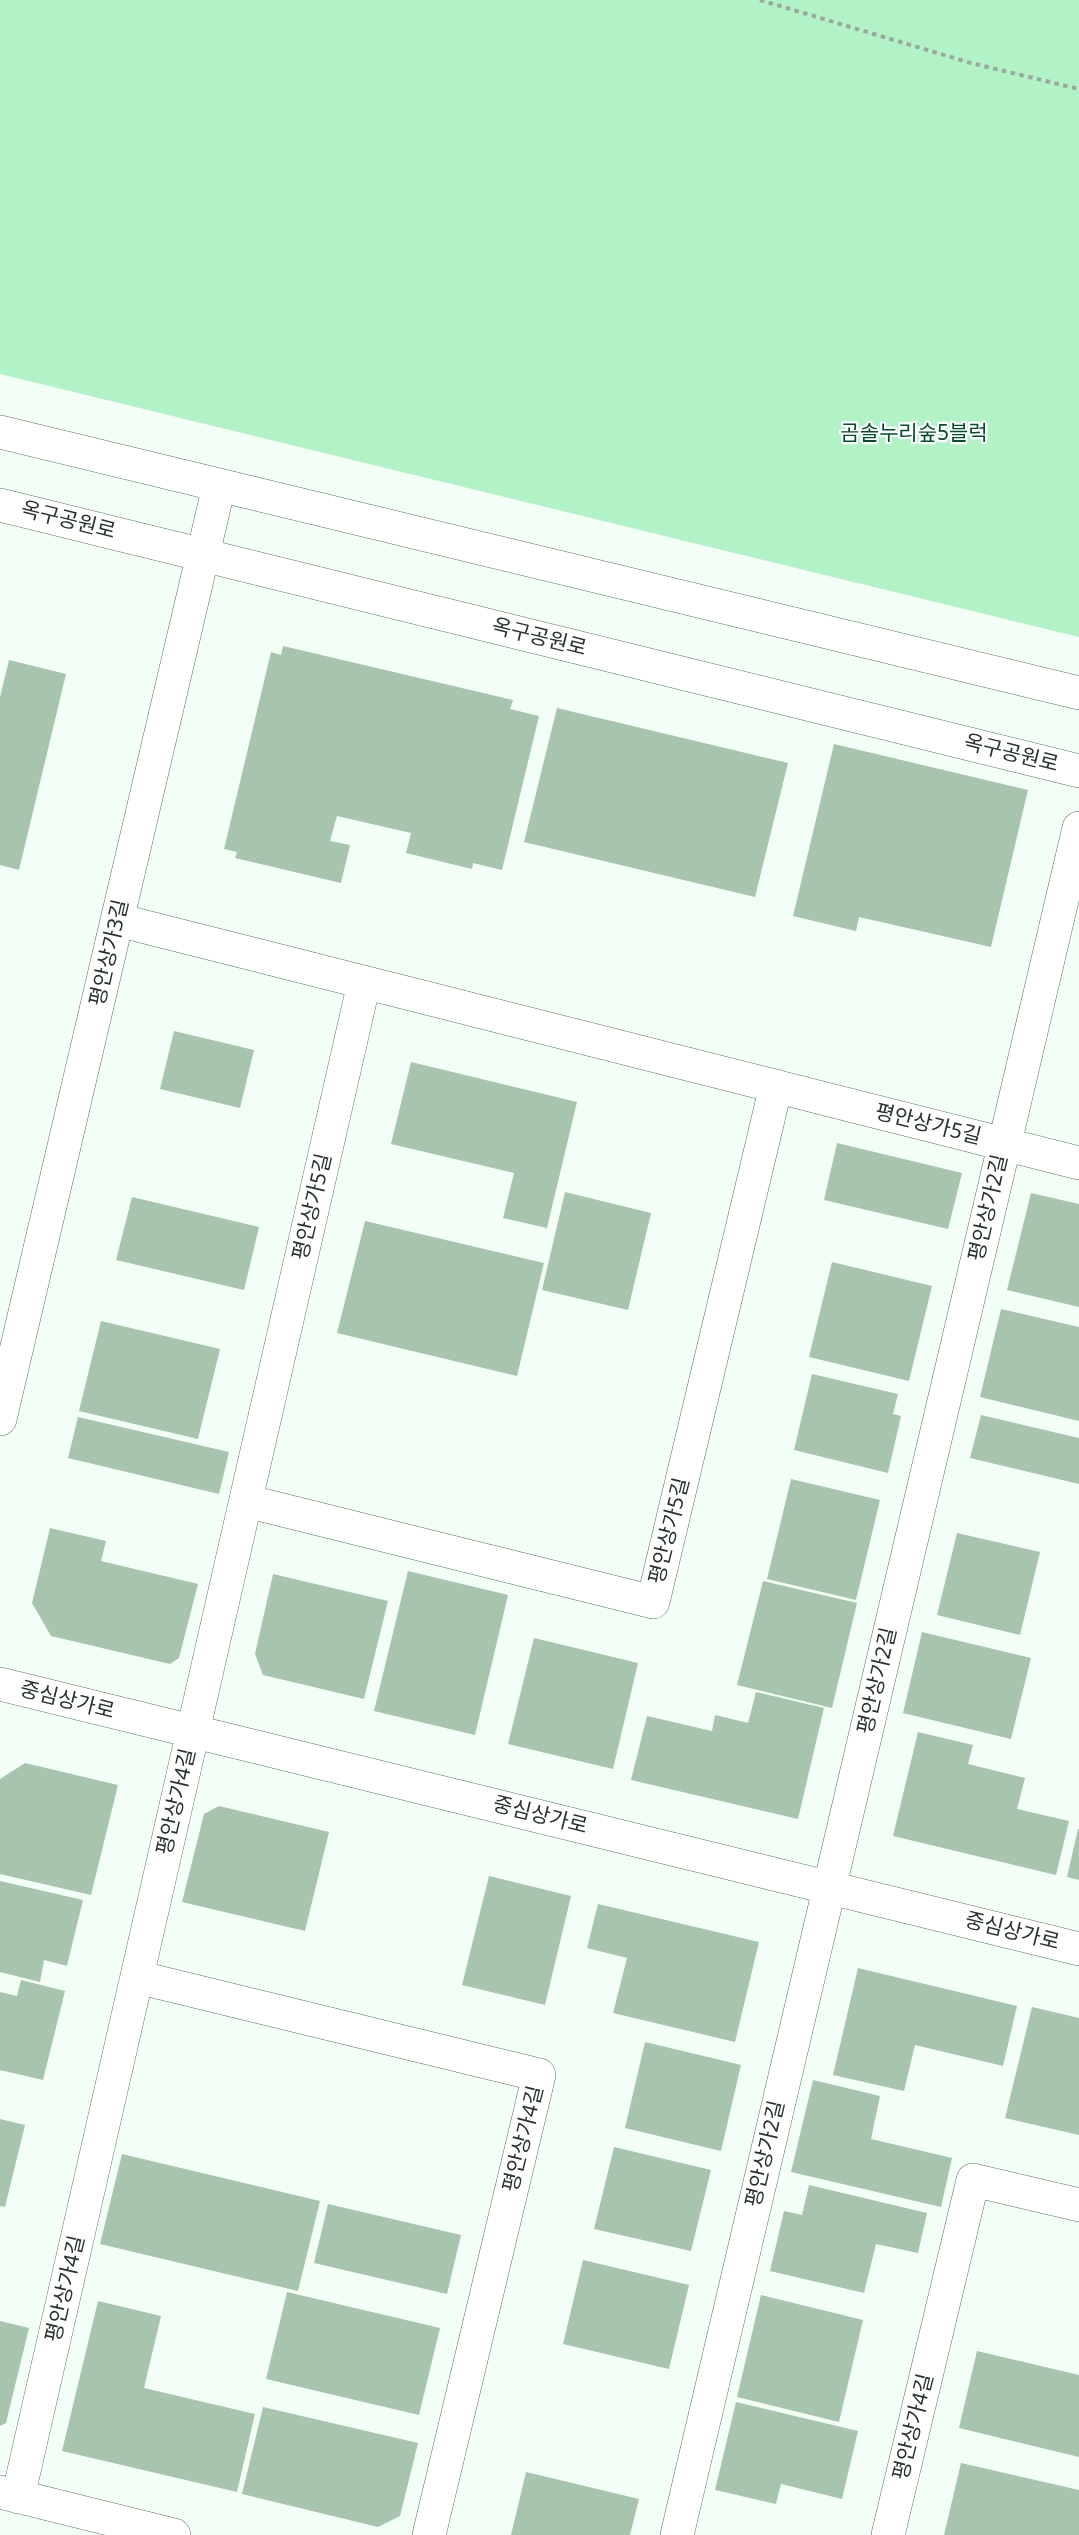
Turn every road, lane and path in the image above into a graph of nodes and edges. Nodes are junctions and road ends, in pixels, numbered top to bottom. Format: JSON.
{"nodes":[{"id":1,"x":759,"y":0,"type":"edge"},
{"id":2,"x":1079,"y":89,"type":"edge"},
{"id":3,"x":0,"y":432,"type":"edge"},
{"id":4,"x":219,"y":486,"type":"junction"},
{"id":5,"x":0,"y":505,"type":"edge"},
{"id":6,"x":203,"y":555,"type":"junction"},
{"id":7,"x":1079,"y":693,"type":"edge"},
{"id":8,"x":1079,"y":771,"type":"edge"},
{"id":9,"x":1079,"y":828,"type":"edge"},
{"id":10,"x":118,"y":920,"type":"junction"},
{"id":11,"x":364,"y":982,"type":"junction"},
{"id":12,"x":776,"y":1086,"type":"junction"},
{"id":13,"x":1004,"y":1144,"type":"junction"},
{"id":14,"x":1079,"y":1163,"type":"edge"},
{"id":15,"x":0,"y":1419,"type":"edge"},
{"id":16,"x":246,"y":1501,"type":"junction"},
{"id":17,"x":0,"y":1684,"type":"edge"},
{"id":18,"x":193,"y":1732,"type":"junction"},
{"id":19,"x":829,"y":1887,"type":"junction"},
{"id":20,"x":1079,"y":1948,"type":"edge"},
{"id":21,"x":137,"y":1977,"type":"junction"},
{"id":22,"x":1079,"y":2205,"type":"edge"},
{"id":23,"x":9,"y":2494,"type":"edge"},
{"id":24,"x":174,"y":2535,"type":"edge"},
{"id":25,"x":429,"y":2535,"type":"edge"},
{"id":26,"x":677,"y":2535,"type":"edge"},
{"id":27,"x":888,"y":2535,"type":"edge"}],
"edges":[{"from":1,"to":2,"type":"path"},
{"from":3,"to":4,"type":"street"},
{"from":4,"to":6,"type":"street","name":"평안상가3길"},
{"from":4,"to":7,"type":"street"},
{"from":5,"to":6,"type":"street","name":"옥구공원로"},
{"from":6,"to":8,"type":"street","name":"옥구공원로"},
{"from":6,"to":10,"type":"street","name":"평안상가3길"},
{"from":9,"to":13,"type":"street","name":"평안상가2길"},
{"from":10,"to":11,"type":"street","name":"평안상가5길"},
{"from":10,"to":15,"type":"street","name":"평안상가3길"},
{"from":11,"to":12,"type":"street","name":"평안상가5길"},
{"from":11,"to":16,"type":"street","name":"평안상가5길"},
{"from":12,"to":13,"type":"street","name":"평안상가5길"},
{"from":12,"to":16,"type":"street","name":"평안상가5길"},
{"from":13,"to":14,"type":"street","name":"평안상가5길"},
{"from":13,"to":19,"type":"street","name":"평안상가2길"},
{"from":16,"to":18,"type":"street","name":"평안상가5길"},
{"from":17,"to":18,"type":"street","name":"중심상가로"},
{"from":18,"to":19,"type":"street","name":"중심상가로"},
{"from":18,"to":21,"type":"street","name":"평안상가4길"},
{"from":19,"to":20,"type":"street","name":"중심상가로"},
{"from":19,"to":26,"type":"street","name":"평안상가2길"},
{"from":21,"to":23,"type":"street","name":"평안상가4길"},
{"from":21,"to":25,"type":"street","name":"평안상가4길"},
{"from":22,"to":27,"type":"street","name":"평안상가4길"},
{"from":23,"to":24,"type":"street","name":"평안상가4길"}]}
